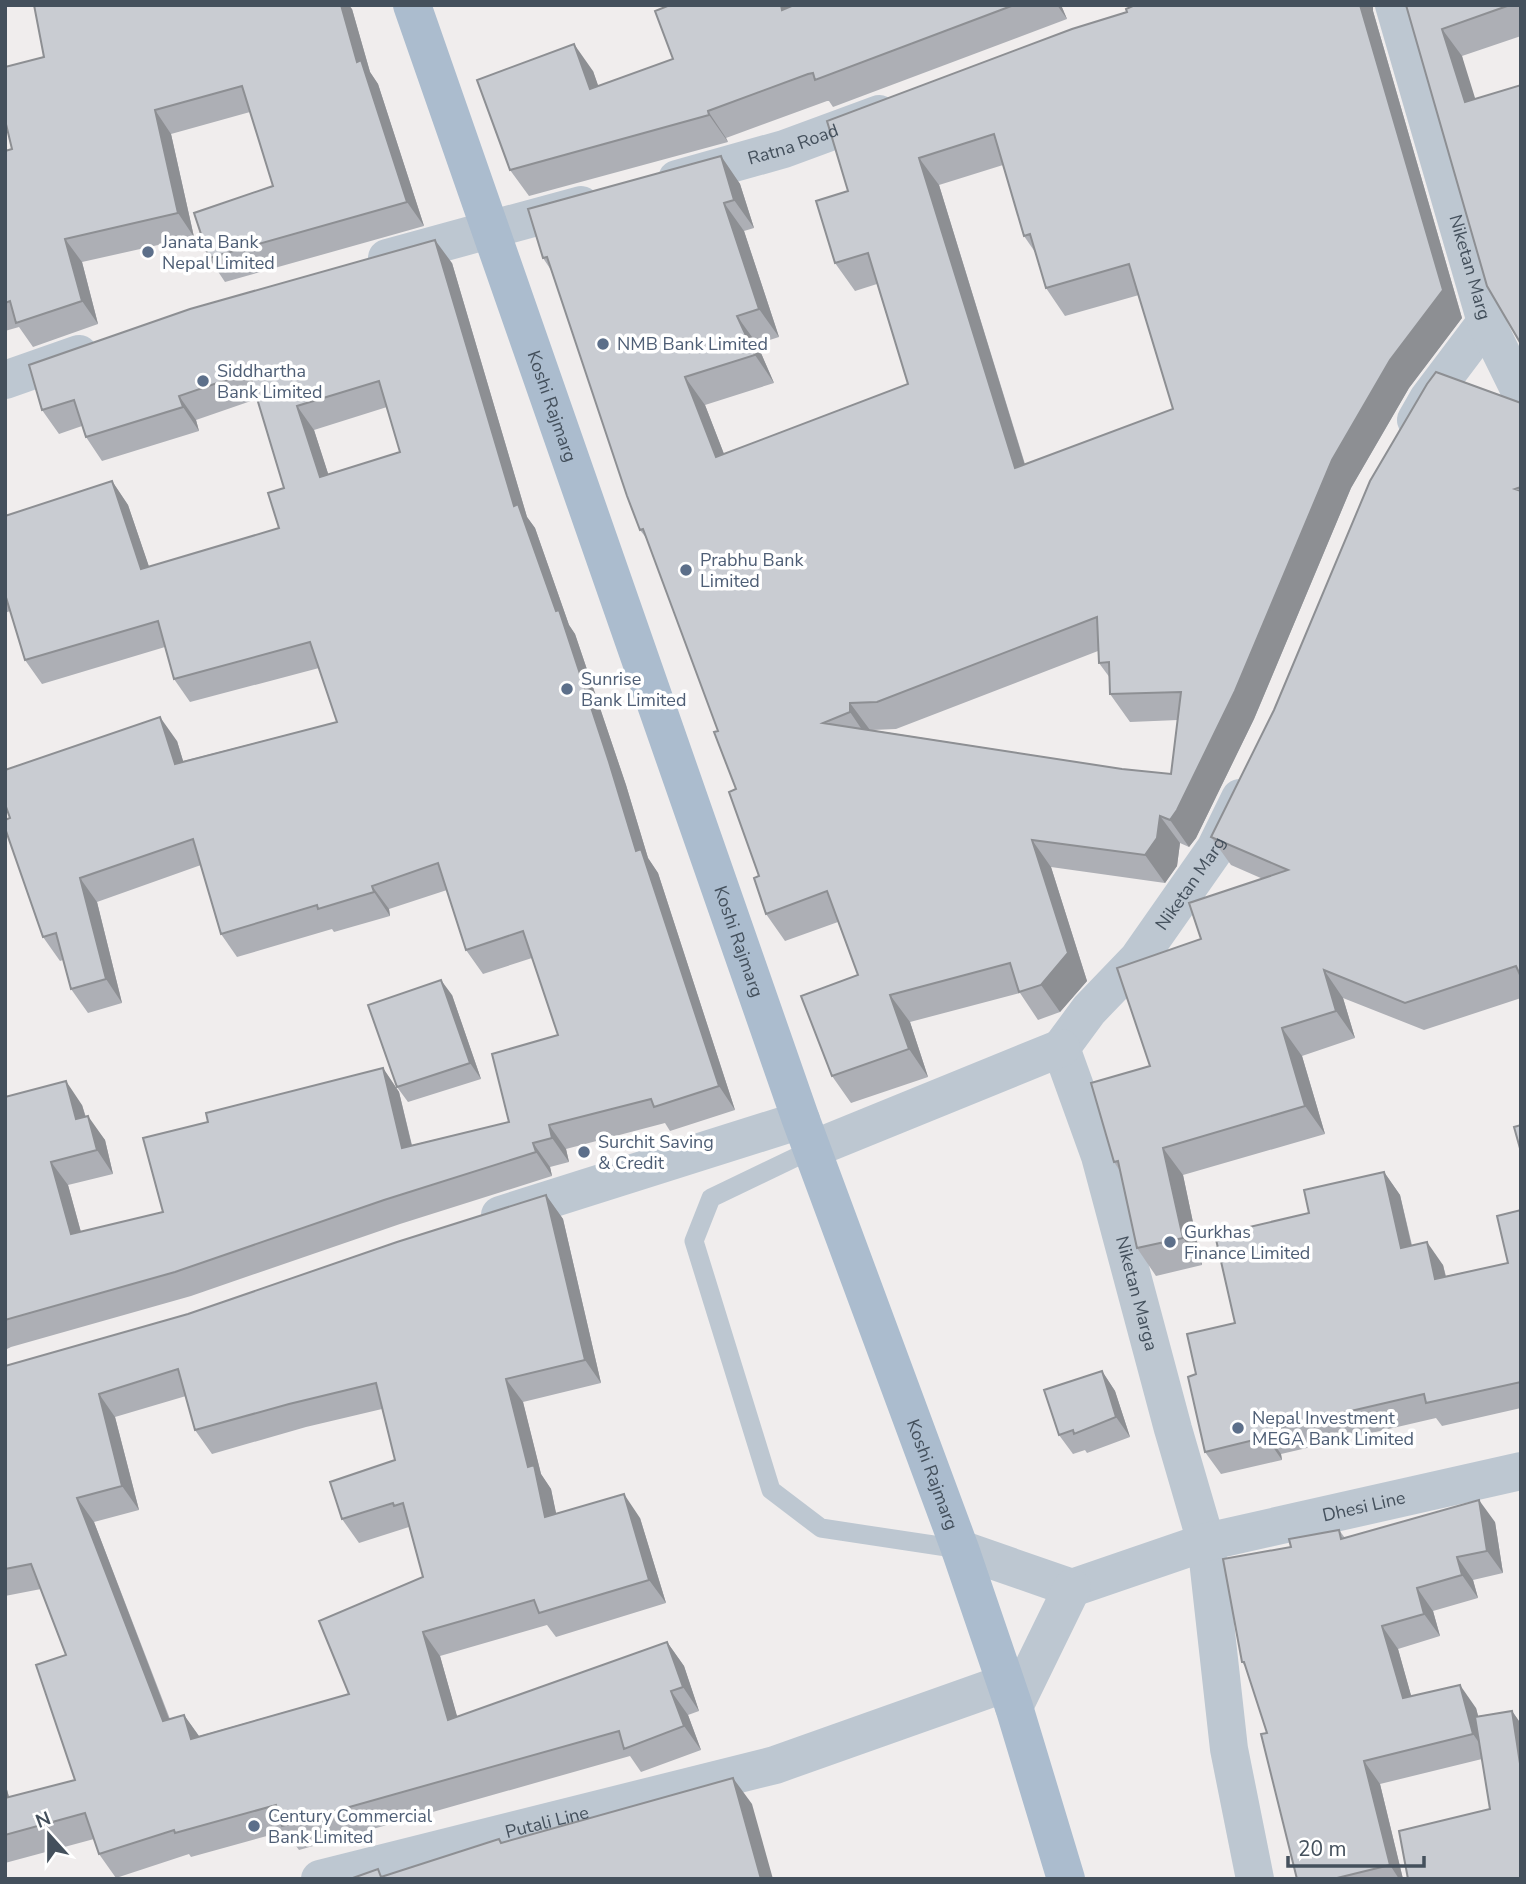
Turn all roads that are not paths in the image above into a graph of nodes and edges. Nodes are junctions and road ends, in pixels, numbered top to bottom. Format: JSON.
{"nodes":[{"id":1,"x":412,"y":5,"type":"edge"},
{"id":2,"x":1394,"y":5,"type":"edge"},
{"id":3,"x":912,"y":101,"type":"edge"},
{"id":4,"x":650,"y":186,"type":"edge"},
{"id":5,"x":610,"y":197,"type":"edge"},
{"id":6,"x":489,"y":230,"type":"junction"},
{"id":7,"x":358,"y":267,"type":"edge"},
{"id":8,"x":1486,"y":322,"type":"junction"},
{"id":9,"x":109,"y":343,"type":"edge"},
{"id":10,"x":5,"y":380,"type":"edge"},
{"id":11,"x":1521,"y":393,"type":"edge"},
{"id":12,"x":1396,"y":455,"type":"edge"},
{"id":13,"x":1256,"y":764,"type":"edge"},
{"id":14,"x":1061,"y":1048,"type":"junction"},
{"id":15,"x":807,"y":1135,"type":"junction"},
{"id":16,"x":472,"y":1224,"type":"edge"},
{"id":17,"x":1521,"y":1471,"type":"edge"},
{"id":18,"x":1206,"y":1542,"type":"junction"},
{"id":19,"x":960,"y":1549,"type":"junction"},
{"id":20,"x":1072,"y":1588,"type":"junction"},
{"id":21,"x":1010,"y":1695,"type":"junction"},
{"id":22,"x":320,"y":1879,"type":"edge"},
{"id":23,"x":1066,"y":1879,"type":"edge"},
{"id":24,"x":1255,"y":1879,"type":"edge"}],
"edges":[{"from":1,"to":6,"type":"main road","name":"Koshi Rajmarg"},
{"from":2,"to":8,"type":"street","name":"Niketan Marg"},
{"from":3,"to":4,"type":"street","name":"Ratna Road"},
{"from":5,"to":6,"type":"street"},
{"from":6,"to":7,"type":"street"},
{"from":6,"to":15,"type":"main road","name":"Koshi Rajmarg"},
{"from":8,"to":11,"type":"street"},
{"from":8,"to":12,"type":"street","name":"Niketan Marg"},
{"from":9,"to":10,"type":"street"},
{"from":13,"to":14,"type":"street","name":"Niketan Marg"},
{"from":14,"to":15,"type":"street"},
{"from":14,"to":18,"type":"street","name":"Niketan Marga"},
{"from":15,"to":16,"type":"street"},
{"from":15,"to":19,"type":"main road","name":"Koshi Rajmarg"},
{"from":15,"to":19,"type":"lane"},
{"from":17,"to":18,"type":"street","name":"Dhesi Line"},
{"from":18,"to":20,"type":"street","name":"Dhesi Line"},
{"from":18,"to":24,"type":"street","name":"Niketan Marga"},
{"from":19,"to":20,"type":"street"},
{"from":19,"to":21,"type":"main road","name":"Koshi Rajmarg"},
{"from":20,"to":21,"type":"street"},
{"from":21,"to":22,"type":"street","name":"Putali Line"},
{"from":21,"to":23,"type":"main road","name":"Koshi Rajmarg"}]}
